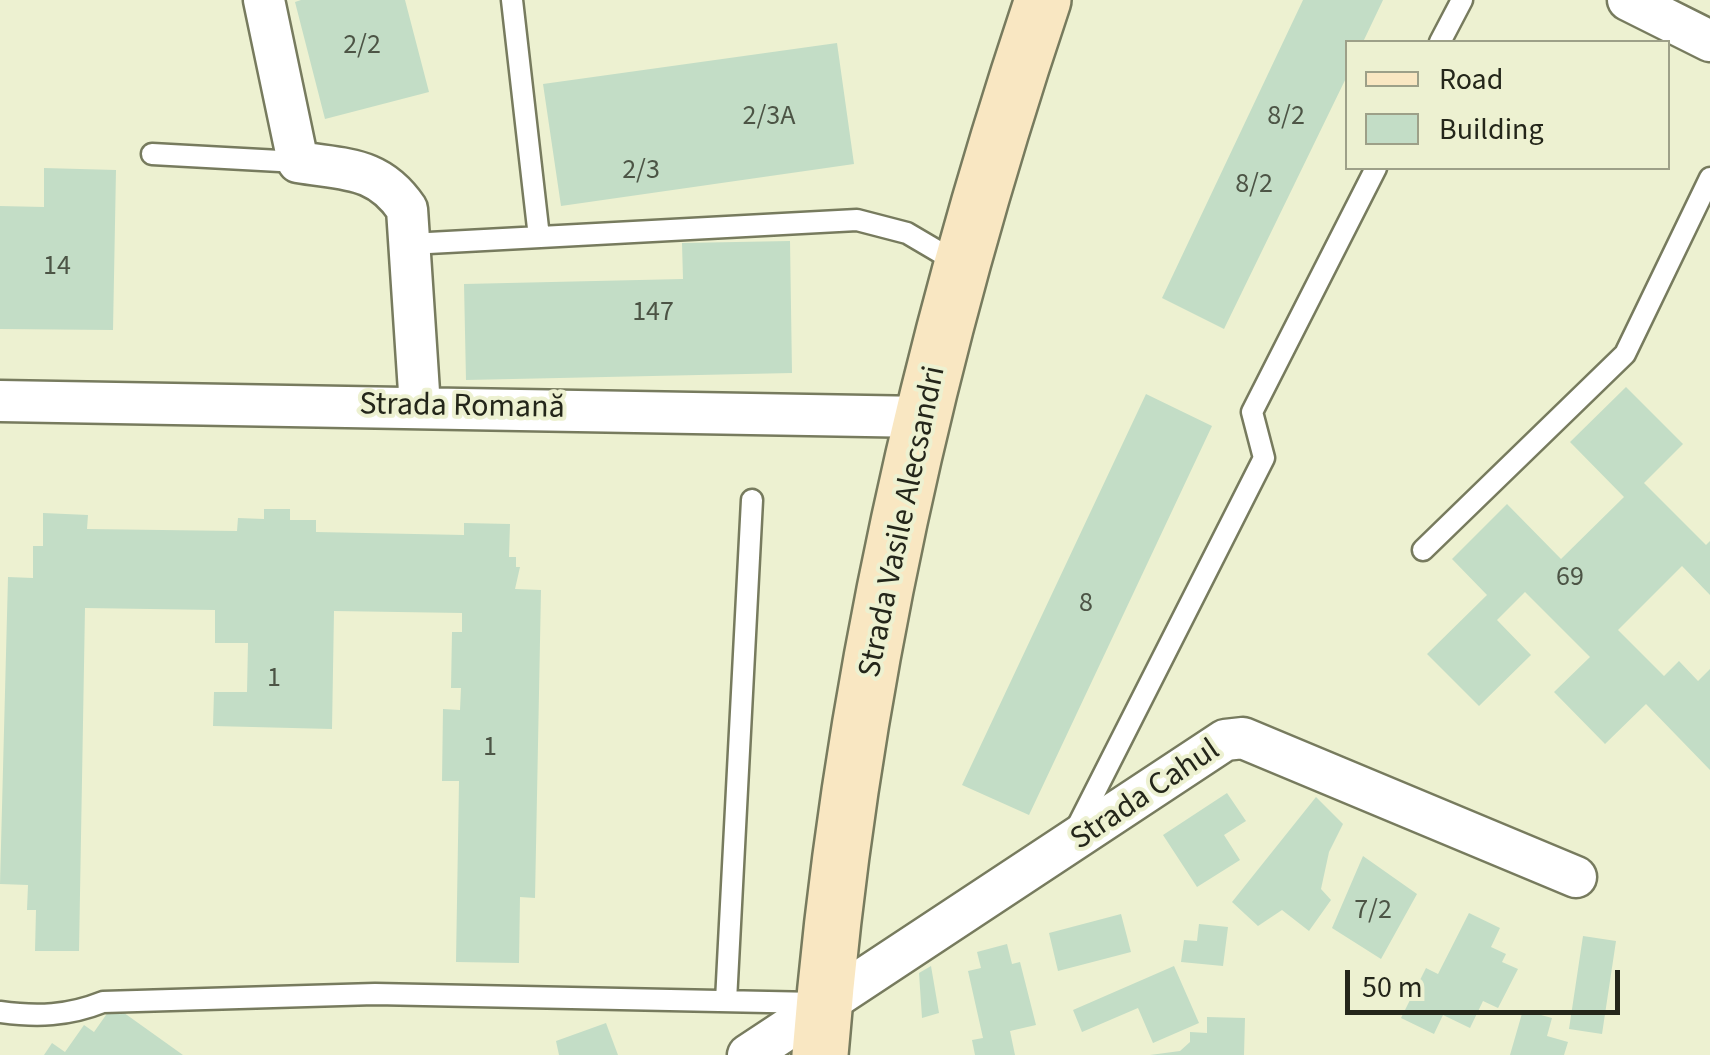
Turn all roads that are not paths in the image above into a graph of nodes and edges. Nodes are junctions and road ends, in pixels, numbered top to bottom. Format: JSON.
{"nodes":[{"id":1,"x":264,"y":0,"type":"edge"},
{"id":2,"x":512,"y":0,"type":"edge"},
{"id":3,"x":1043,"y":0,"type":"edge"},
{"id":4,"x":1462,"y":0,"type":"edge"},
{"id":5,"x":1628,"y":0,"type":"edge"},
{"id":6,"x":1441,"y":40,"type":"edge"},
{"id":7,"x":1710,"y":42,"type":"edge"},
{"id":8,"x":152,"y":154,"type":"dead end"},
{"id":9,"x":298,"y":162,"type":"junction"},
{"id":10,"x":1375,"y":170,"type":"edge"},
{"id":11,"x":1710,"y":178,"type":"edge"},
{"id":12,"x":538,"y":237,"type":"junction"},
{"id":13,"x":410,"y":244,"type":"junction"},
{"id":14,"x":964,"y":267,"type":"junction"},
{"id":15,"x":0,"y":401,"type":"edge"},
{"id":16,"x":420,"y":407,"type":"junction"},
{"id":17,"x":924,"y":417,"type":"junction"},
{"id":18,"x":752,"y":500,"type":"dead end"},
{"id":19,"x":1423,"y":550,"type":"dead end"},
{"id":20,"x":1066,"y":849,"type":"junction"},
{"id":21,"x":1576,"y":878,"type":"dead end"},
{"id":22,"x":726,"y":1002,"type":"junction"},
{"id":23,"x":0,"y":1012,"type":"edge"},
{"id":24,"x":822,"y":1029,"type":"edge"},
{"id":25,"x":748,"y":1055,"type":"edge"}],
"edges":[{"from":1,"to":9,"type":"street"},
{"from":2,"to":12,"type":"lane"},
{"from":3,"to":14,"type":"main road","name":"Strada Vasile Alecsandri"},
{"from":4,"to":6,"type":"lane"},
{"from":5,"to":7,"type":"street"},
{"from":8,"to":9,"type":"lane"},
{"from":9,"to":13,"type":"street"},
{"from":10,"to":20,"type":"lane"},
{"from":11,"to":19,"type":"lane"},
{"from":12,"to":13,"type":"lane"},
{"from":12,"to":14,"type":"lane"},
{"from":13,"to":16,"type":"street"},
{"from":14,"to":17,"type":"main road","name":"Strada Vasile Alecsandri"},
{"from":15,"to":16,"type":"street","name":"Strada Romană"},
{"from":16,"to":17,"type":"street","name":"Strada Romană"},
{"from":17,"to":24,"type":"main road","name":"Strada Vasile Alecsandri"},
{"from":18,"to":22,"type":"lane"},
{"from":20,"to":21,"type":"street","name":"Strada Cahul"},
{"from":20,"to":24,"type":"street","name":"Strada Cahul"},
{"from":22,"to":23,"type":"lane"},
{"from":22,"to":24,"type":"lane"},
{"from":24,"to":25,"type":"street","name":"Strada Cahul"}]}
